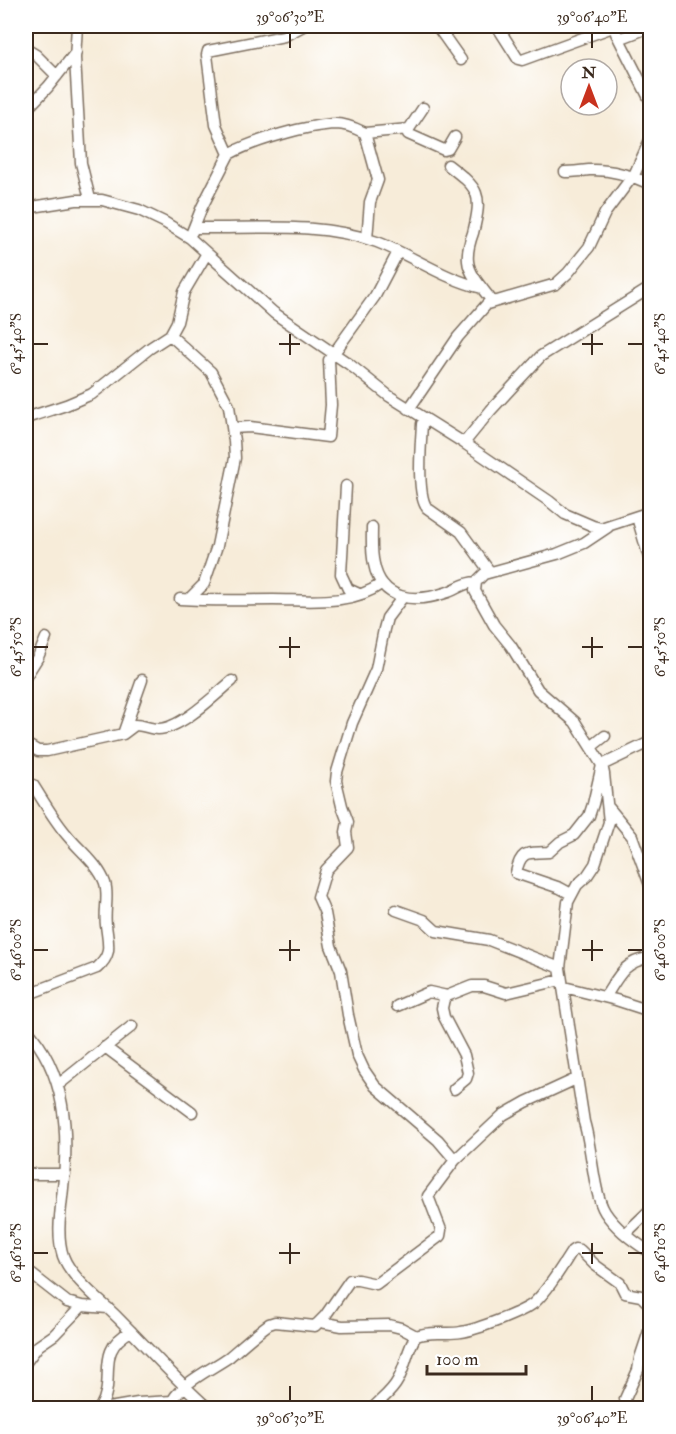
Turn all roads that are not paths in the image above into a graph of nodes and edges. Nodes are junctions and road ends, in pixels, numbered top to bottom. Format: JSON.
{"nodes":[{"id":1,"x":77,"y":26,"type":"edge"},
{"id":2,"x":303,"y":26,"type":"edge"},
{"id":3,"x":437,"y":26,"type":"edge"},
{"id":4,"x":497,"y":26,"type":"edge"},
{"id":5,"x":612,"y":26,"type":"edge"},
{"id":6,"x":651,"y":27,"type":"edge"},
{"id":7,"x":619,"y":39,"type":"junction"},
{"id":8,"x":26,"y":49,"type":"edge"},
{"id":9,"x":76,"y":52,"type":"junction"},
{"id":10,"x":461,"y":60,"type":"dead end"},
{"id":11,"x":57,"y":76,"type":"junction"},
{"id":12,"x":651,"y":100,"type":"edge"},
{"id":13,"x":423,"y":108,"type":"dead end"},
{"id":14,"x":26,"y":110,"type":"edge"},
{"id":15,"x":408,"y":130,"type":"junction"},
{"id":16,"x":365,"y":134,"type":"junction"},
{"id":17,"x":455,"y":137,"type":"dead end"},
{"id":18,"x":651,"y":140,"type":"edge"},
{"id":19,"x":229,"y":154,"type":"junction"},
{"id":20,"x":448,"y":165,"type":"dead end"},
{"id":21,"x":565,"y":172,"type":"dead end"},
{"id":22,"x":633,"y":176,"type":"junction"},
{"id":23,"x":651,"y":184,"type":"edge"},
{"id":24,"x":90,"y":199,"type":"junction"},
{"id":25,"x":26,"y":208,"type":"edge"},
{"id":26,"x":192,"y":233,"type":"junction"},
{"id":27,"x":367,"y":239,"type":"junction"},
{"id":28,"x":398,"y":252,"type":"junction"},
{"id":29,"x":207,"y":253,"type":"junction"},
{"id":30,"x":482,"y":288,"type":"junction"},
{"id":31,"x":651,"y":288,"type":"edge"},
{"id":32,"x":492,"y":301,"type":"junction"},
{"id":33,"x":170,"y":335,"type":"junction"},
{"id":34,"x":332,"y":353,"type":"junction"},
{"id":35,"x":409,"y":409,"type":"junction"},
{"id":36,"x":26,"y":418,"type":"edge"},
{"id":37,"x":424,"y":418,"type":"junction"},
{"id":38,"x":233,"y":428,"type":"junction"},
{"id":39,"x":464,"y":443,"type":"junction"},
{"id":40,"x":346,"y":486,"type":"dead end"},
{"id":41,"x":651,"y":512,"type":"edge"},
{"id":42,"x":637,"y":517,"type":"junction"},
{"id":43,"x":372,"y":527,"type":"dead end"},
{"id":44,"x":608,"y":527,"type":"junction"},
{"id":45,"x":651,"y":561,"type":"edge"},
{"id":46,"x":490,"y":572,"type":"junction"},
{"id":47,"x":476,"y":582,"type":"junction"},
{"id":48,"x":381,"y":584,"type":"junction"},
{"id":49,"x":359,"y":594,"type":"junction"},
{"id":50,"x":402,"y":598,"type":"junction"},
{"id":51,"x":46,"y":638,"type":"dead end"},
{"id":52,"x":26,"y":676,"type":"edge"},
{"id":53,"x":142,"y":680,"type":"dead end"},
{"id":54,"x":232,"y":681,"type":"dead end"},
{"id":55,"x":123,"y":734,"type":"junction"},
{"id":56,"x":604,"y":736,"type":"dead end"},
{"id":57,"x":651,"y":742,"type":"edge"},
{"id":58,"x":26,"y":744,"type":"edge"},
{"id":59,"x":591,"y":747,"type":"junction"},
{"id":60,"x":602,"y":765,"type":"junction"},
{"id":61,"x":33,"y":785,"type":"dead end"},
{"id":62,"x":609,"y":808,"type":"junction"},
{"id":63,"x":651,"y":885,"type":"edge"},
{"id":64,"x":571,"y":894,"type":"junction"},
{"id":65,"x":396,"y":910,"type":"dead end"},
{"id":66,"x":651,"y":954,"type":"edge"},
{"id":67,"x":560,"y":968,"type":"junction"},
{"id":68,"x":562,"y":984,"type":"junction"},
{"id":69,"x":26,"y":996,"type":"edge"},
{"id":70,"x":447,"y":996,"type":"junction"},
{"id":71,"x":604,"y":997,"type":"junction"},
{"id":72,"x":397,"y":1006,"type":"dead end"},
{"id":73,"x":651,"y":1011,"type":"edge"},
{"id":74,"x":132,"y":1026,"type":"dead end"},
{"id":75,"x":26,"y":1029,"type":"edge"},
{"id":76,"x":105,"y":1047,"type":"junction"},
{"id":77,"x":576,"y":1079,"type":"junction"},
{"id":78,"x":58,"y":1085,"type":"junction"},
{"id":79,"x":454,"y":1089,"type":"dead end"},
{"id":80,"x":192,"y":1112,"type":"dead end"},
{"id":81,"x":455,"y":1160,"type":"junction"},
{"id":82,"x":26,"y":1174,"type":"edge"},
{"id":83,"x":65,"y":1174,"type":"junction"},
{"id":84,"x":651,"y":1210,"type":"edge"},
{"id":85,"x":625,"y":1234,"type":"junction"},
{"id":86,"x":651,"y":1252,"type":"edge"},
{"id":87,"x":26,"y":1270,"type":"edge"},
{"id":88,"x":651,"y":1305,"type":"edge"},
{"id":89,"x":82,"y":1306,"type":"junction"},
{"id":90,"x":108,"y":1308,"type":"junction"},
{"id":91,"x":321,"y":1322,"type":"junction"},
{"id":92,"x":651,"y":1328,"type":"edge"},
{"id":93,"x":131,"y":1331,"type":"junction"},
{"id":94,"x":416,"y":1336,"type":"junction"},
{"id":95,"x":26,"y":1362,"type":"edge"},
{"id":96,"x":184,"y":1388,"type":"junction"},
{"id":97,"x":171,"y":1405,"type":"edge"},
{"id":98,"x":100,"y":1408,"type":"edge"},
{"id":99,"x":109,"y":1408,"type":"edge"},
{"id":100,"x":208,"y":1408,"type":"edge"},
{"id":101,"x":373,"y":1408,"type":"edge"},
{"id":102,"x":631,"y":1408,"type":"edge"}],
"edges":[{"from":1,"to":9,"type":"street"},
{"from":2,"to":19,"type":"street"},
{"from":3,"to":10,"type":"street"},
{"from":4,"to":5,"type":"street"},
{"from":5,"to":7,"type":"street"},
{"from":6,"to":7,"type":"street"},
{"from":7,"to":12,"type":"street"},
{"from":8,"to":11,"type":"street"},
{"from":9,"to":11,"type":"street"},
{"from":9,"to":24,"type":"street"},
{"from":11,"to":14,"type":"street"},
{"from":13,"to":15,"type":"street"},
{"from":15,"to":16,"type":"street"},
{"from":15,"to":17,"type":"street"},
{"from":16,"to":19,"type":"street"},
{"from":16,"to":27,"type":"street"},
{"from":18,"to":22,"type":"street"},
{"from":19,"to":26,"type":"street"},
{"from":20,"to":30,"type":"street"},
{"from":21,"to":22,"type":"street"},
{"from":22,"to":23,"type":"street"},
{"from":22,"to":32,"type":"street"},
{"from":24,"to":25,"type":"street"},
{"from":24,"to":26,"type":"street"},
{"from":26,"to":27,"type":"street"},
{"from":26,"to":29,"type":"street"},
{"from":27,"to":28,"type":"street"},
{"from":28,"to":30,"type":"street"},
{"from":28,"to":34,"type":"street"},
{"from":29,"to":33,"type":"street"},
{"from":29,"to":34,"type":"street"},
{"from":30,"to":32,"type":"street"},
{"from":31,"to":39,"type":"street"},
{"from":32,"to":35,"type":"street"},
{"from":33,"to":36,"type":"street"},
{"from":33,"to":38,"type":"street"},
{"from":34,"to":35,"type":"street"},
{"from":34,"to":38,"type":"street"},
{"from":35,"to":37,"type":"street"},
{"from":37,"to":39,"type":"street"},
{"from":37,"to":46,"type":"street"},
{"from":38,"to":49,"type":"street"},
{"from":39,"to":44,"type":"street"},
{"from":40,"to":49,"type":"street"},
{"from":41,"to":42,"type":"street"},
{"from":42,"to":44,"type":"street"},
{"from":42,"to":45,"type":"street"},
{"from":43,"to":48,"type":"street"},
{"from":44,"to":46,"type":"street"},
{"from":46,"to":47,"type":"street"},
{"from":47,"to":50,"type":"street"},
{"from":47,"to":59,"type":"street"},
{"from":48,"to":49,"type":"street"},
{"from":48,"to":50,"type":"street"},
{"from":50,"to":81,"type":"street"},
{"from":51,"to":52,"type":"street"},
{"from":53,"to":55,"type":"street"},
{"from":54,"to":55,"type":"street"},
{"from":55,"to":58,"type":"street"},
{"from":56,"to":59,"type":"street"},
{"from":57,"to":60,"type":"street"},
{"from":59,"to":60,"type":"street"},
{"from":60,"to":62,"type":"street"},
{"from":60,"to":64,"type":"street"},
{"from":61,"to":69,"type":"street"},
{"from":62,"to":63,"type":"street"},
{"from":62,"to":64,"type":"street"},
{"from":64,"to":67,"type":"street"},
{"from":65,"to":67,"type":"street"},
{"from":66,"to":71,"type":"street"},
{"from":67,"to":68,"type":"street"},
{"from":68,"to":70,"type":"street"},
{"from":68,"to":71,"type":"street"},
{"from":68,"to":77,"type":"street"},
{"from":70,"to":72,"type":"street"},
{"from":70,"to":79,"type":"street"},
{"from":71,"to":73,"type":"street"},
{"from":74,"to":76,"type":"street"},
{"from":75,"to":78,"type":"street"},
{"from":76,"to":78,"type":"street"},
{"from":76,"to":80,"type":"street"},
{"from":77,"to":81,"type":"street"},
{"from":77,"to":85,"type":"street"},
{"from":78,"to":83,"type":"street"},
{"from":81,"to":91,"type":"street"},
{"from":82,"to":83,"type":"street"},
{"from":83,"to":90,"type":"street"},
{"from":84,"to":85,"type":"street"},
{"from":85,"to":86,"type":"street"},
{"from":87,"to":89,"type":"street"},
{"from":88,"to":94,"type":"street"},
{"from":89,"to":90,"type":"street"},
{"from":89,"to":95,"type":"street"},
{"from":90,"to":93,"type":"street"},
{"from":91,"to":94,"type":"street"},
{"from":91,"to":96,"type":"street"},
{"from":92,"to":102,"type":"street"},
{"from":93,"to":96,"type":"street"},
{"from":93,"to":98,"type":"street"},
{"from":94,"to":101,"type":"street"},
{"from":96,"to":97,"type":"street"},
{"from":96,"to":100,"type":"street"},
{"from":97,"to":99,"type":"street"}]}
